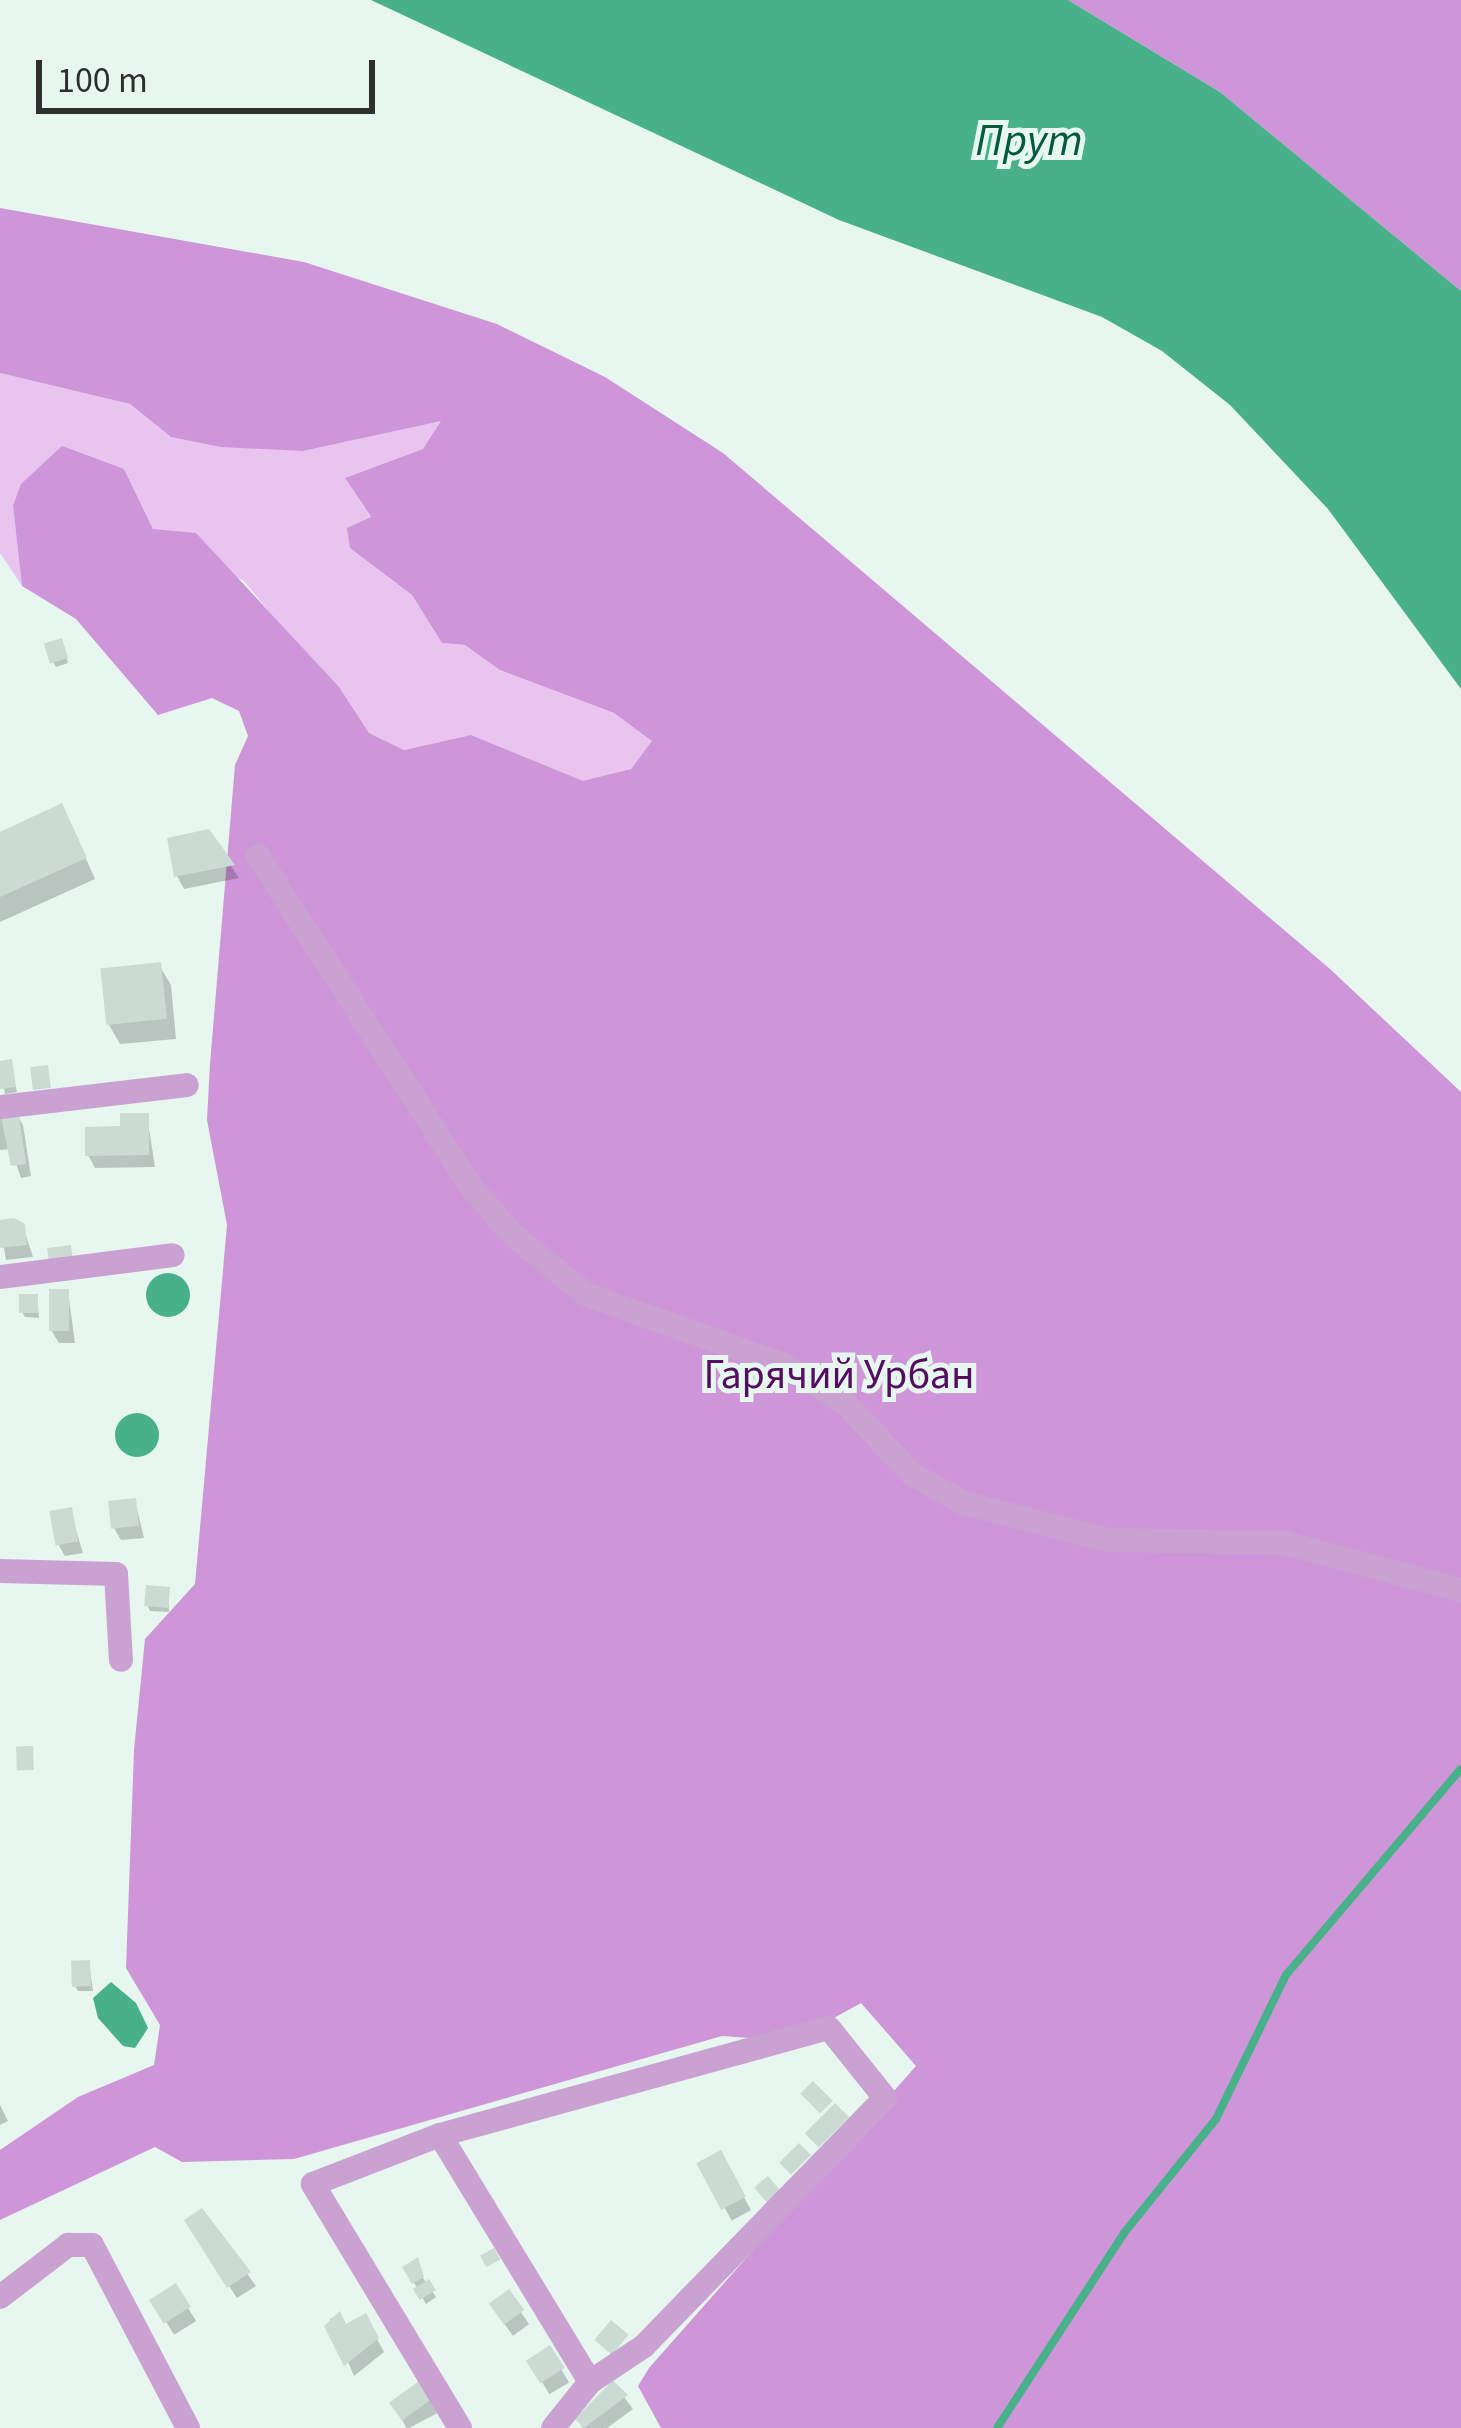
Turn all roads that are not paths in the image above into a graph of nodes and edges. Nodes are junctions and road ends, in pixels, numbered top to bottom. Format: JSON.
{"nodes":[{"id":1,"x":258,"y":856,"type":"dead end"},
{"id":2,"x":187,"y":1085,"type":"dead end"},
{"id":3,"x":0,"y":1106,"type":"edge"},
{"id":4,"x":173,"y":1256,"type":"dead end"},
{"id":5,"x":0,"y":1277,"type":"edge"},
{"id":6,"x":0,"y":1571,"type":"edge"},
{"id":7,"x":1461,"y":1590,"type":"edge"},
{"id":8,"x":122,"y":1660,"type":"dead end"},
{"id":9,"x":440,"y":2135,"type":"junction"},
{"id":10,"x":0,"y":2297,"type":"edge"},
{"id":11,"x":590,"y":2383,"type":"junction"},
{"id":12,"x":188,"y":2428,"type":"edge"},
{"id":13,"x":460,"y":2428,"type":"edge"},
{"id":14,"x":553,"y":2428,"type":"edge"}],
"edges":[{"from":1,"to":7,"type":"street"},
{"from":2,"to":3,"type":"street"},
{"from":4,"to":5,"type":"street"},
{"from":6,"to":8,"type":"street"},
{"from":9,"to":11,"type":"street"},
{"from":9,"to":11,"type":"street"},
{"from":9,"to":13,"type":"street"},
{"from":10,"to":12,"type":"street"},
{"from":11,"to":14,"type":"street"}]}
